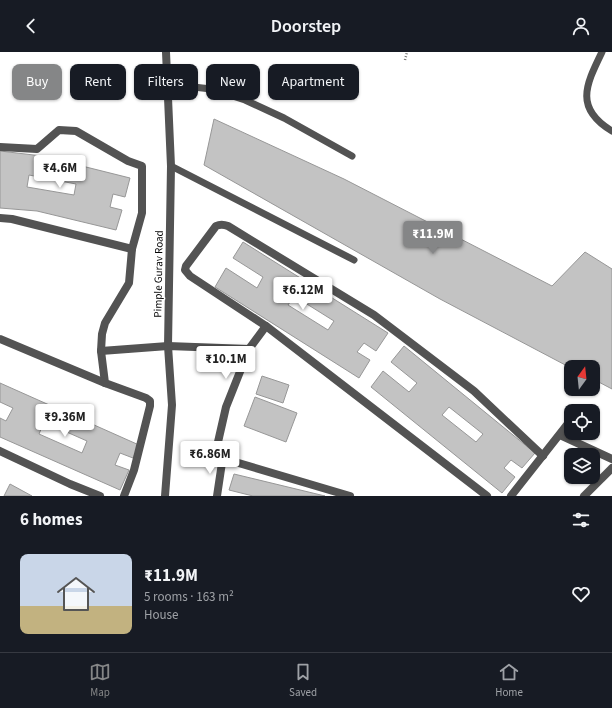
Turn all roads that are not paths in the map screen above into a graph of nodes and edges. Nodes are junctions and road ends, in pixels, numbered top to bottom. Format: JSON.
{"nodes":[{"id":1,"x":166,"y":52,"type":"edge"},
{"id":2,"x":602,"y":52,"type":"edge"},
{"id":3,"x":166,"y":64,"type":"edge"},
{"id":4,"x":198,"y":87,"type":"edge"},
{"id":5,"x":168,"y":100,"type":"edge"},
{"id":6,"x":612,"y":131,"type":"edge"},
{"id":7,"x":0,"y":146,"type":"edge"},
{"id":8,"x":352,"y":156,"type":"dead end"},
{"id":9,"x":171,"y":166,"type":"junction"},
{"id":10,"x":0,"y":218,"type":"edge"},
{"id":11,"x":132,"y":250,"type":"junction"},
{"id":12,"x":354,"y":260,"type":"dead end"},
{"id":13,"x":266,"y":326,"type":"junction"},
{"id":14,"x":0,"y":339,"type":"edge"},
{"id":15,"x":168,"y":346,"type":"junction"},
{"id":16,"x":249,"y":349,"type":"junction"},
{"id":17,"x":101,"y":351,"type":"junction"},
{"id":18,"x":105,"y":383,"type":"junction"},
{"id":19,"x":564,"y":429,"type":"edge"},
{"id":20,"x":560,"y":435,"type":"junction"},
{"id":21,"x":0,"y":451,"type":"edge"},
{"id":22,"x":223,"y":456,"type":"junction"},
{"id":23,"x":543,"y":456,"type":"junction"},
{"id":24,"x":612,"y":459,"type":"edge"},
{"id":25,"x":612,"y":468,"type":"edge"},
{"id":26,"x":100,"y":496,"type":"edge"},
{"id":27,"x":124,"y":496,"type":"edge"},
{"id":28,"x":166,"y":496,"type":"edge"},
{"id":29,"x":218,"y":496,"type":"edge"},
{"id":30,"x":350,"y":496,"type":"edge"},
{"id":31,"x":487,"y":496,"type":"edge"},
{"id":32,"x":511,"y":496,"type":"edge"},
{"id":33,"x":584,"y":496,"type":"edge"}],
"edges":[{"from":1,"to":3,"type":"street","name":"Pimple Gurav Road"},
{"from":2,"to":6,"type":"lane"},
{"from":4,"to":8,"type":"lane"},
{"from":5,"to":9,"type":"street","name":"Pimple Gurav Road"},
{"from":7,"to":11,"type":"street"},
{"from":9,"to":12,"type":"lane"},
{"from":9,"to":15,"type":"street","name":"Pimple Gurav Road"},
{"from":10,"to":11,"type":"street"},
{"from":11,"to":17,"type":"street"},
{"from":13,"to":16,"type":"street"},
{"from":13,"to":23,"type":"street"},
{"from":13,"to":31,"type":"street"},
{"from":14,"to":18,"type":"street"},
{"from":15,"to":16,"type":"street"},
{"from":15,"to":17,"type":"street"},
{"from":15,"to":28,"type":"street","name":"Pimple Gurav Road"},
{"from":16,"to":22,"type":"street"},
{"from":17,"to":18,"type":"street"},
{"from":18,"to":27,"type":"street"},
{"from":19,"to":20,"type":"street"},
{"from":20,"to":23,"type":"street"},
{"from":20,"to":24,"type":"street"},
{"from":21,"to":26,"type":"street"},
{"from":22,"to":29,"type":"street"},
{"from":22,"to":30,"type":"street"},
{"from":23,"to":32,"type":"street"},
{"from":25,"to":33,"type":"street"}]}
